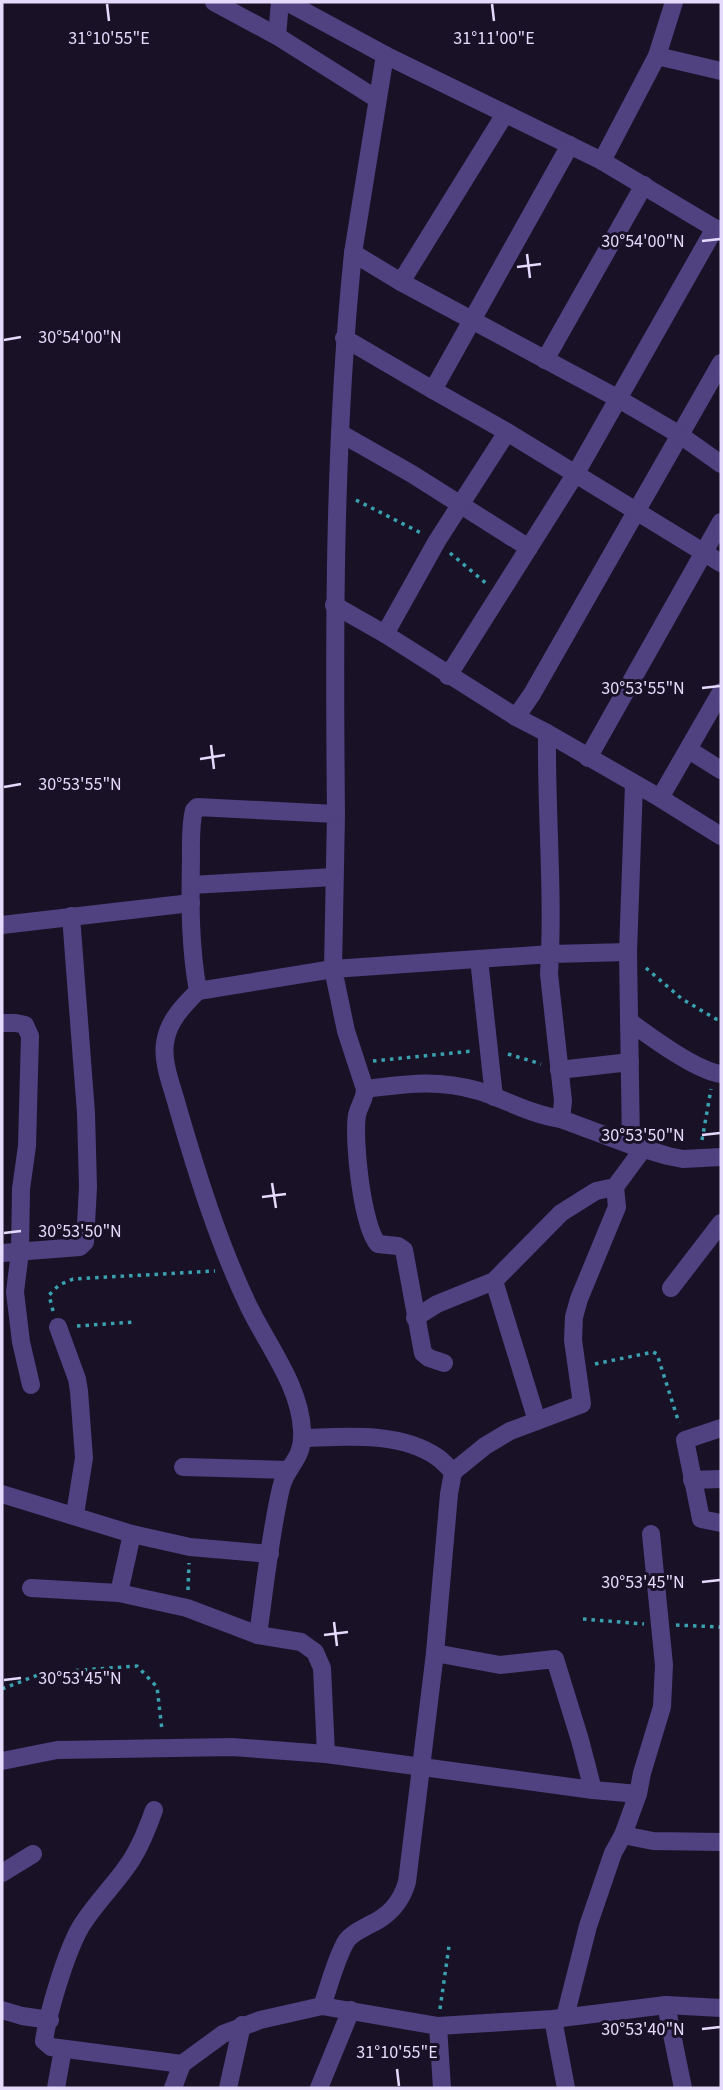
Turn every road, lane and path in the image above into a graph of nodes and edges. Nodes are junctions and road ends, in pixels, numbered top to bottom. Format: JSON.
{"nodes":[{"id":1,"x":214,"y":2,"type":"edge"},
{"id":2,"x":280,"y":2,"type":"edge"},
{"id":3,"x":287,"y":2,"type":"edge"},
{"id":4,"x":674,"y":2,"type":"edge"},
{"id":5,"x":277,"y":36,"type":"junction"},
{"id":6,"x":385,"y":55,"type":"junction"},
{"id":7,"x":657,"y":56,"type":"junction"},
{"id":8,"x":721,"y":71,"type":"edge"},
{"id":9,"x":377,"y":99,"type":"junction"},
{"id":10,"x":505,"y":114,"type":"junction"},
{"id":11,"x":570,"y":145,"type":"junction"},
{"id":12,"x":602,"y":162,"type":"junction"},
{"id":13,"x":644,"y":185,"type":"junction"},
{"id":14,"x":718,"y":230,"type":"edge"},
{"id":15,"x":353,"y":253,"type":"junction"},
{"id":16,"x":401,"y":282,"type":"junction"},
{"id":17,"x":474,"y":320,"type":"junction"},
{"id":18,"x":344,"y":338,"type":"junction"},
{"id":19,"x":545,"y":360,"type":"junction"},
{"id":20,"x":721,"y":363,"type":"edge"},
{"id":21,"x":433,"y":390,"type":"junction"},
{"id":22,"x":617,"y":398,"type":"junction"},
{"id":23,"x":508,"y":432,"type":"junction"},
{"id":24,"x":340,"y":433,"type":"junction"},
{"id":25,"x":680,"y":435,"type":"junction"},
{"id":26,"x":721,"y":464,"type":"edge"},
{"id":27,"x":576,"y":474,"type":"junction"},
{"id":28,"x":338,"y":493,"type":"junction"},
{"id":29,"x":461,"y":505,"type":"junction"},
{"id":30,"x":636,"y":510,"type":"junction"},
{"id":31,"x":721,"y":522,"type":"edge"},
{"id":32,"x":437,"y":541,"type":"junction"},
{"id":33,"x":529,"y":548,"type":"junction"},
{"id":34,"x":702,"y":552,"type":"junction"},
{"id":35,"x":721,"y":563,"type":"edge"},
{"id":36,"x":499,"y":595,"type":"junction"},
{"id":37,"x":334,"y":605,"type":"junction"},
{"id":38,"x":385,"y":634,"type":"junction"},
{"id":39,"x":449,"y":676,"type":"junction"},
{"id":40,"x":721,"y":692,"type":"edge"},
{"id":41,"x":516,"y":717,"type":"junction"},
{"id":42,"x":547,"y":733,"type":"junction"},
{"id":43,"x":689,"y":750,"type":"junction"},
{"id":44,"x":588,"y":758,"type":"junction"},
{"id":45,"x":721,"y":770,"type":"edge"},
{"id":46,"x":634,"y":785,"type":"junction"},
{"id":47,"x":660,"y":798,"type":"junction"},
{"id":48,"x":336,"y":814,"type":"junction"},
{"id":49,"x":721,"y":836,"type":"edge"},
{"id":50,"x":334,"y":877,"type":"junction"},
{"id":51,"x":191,"y":894,"type":"junction"},
{"id":52,"x":71,"y":916,"type":"junction"},
{"id":53,"x":2,"y":925,"type":"edge"},
{"id":54,"x":628,"y":952,"type":"junction"},
{"id":55,"x":551,"y":954,"type":"junction"},
{"id":56,"x":479,"y":959,"type":"junction"},
{"id":57,"x":333,"y":969,"type":"junction"},
{"id":58,"x":198,"y":991,"type":"junction"},
{"id":59,"x":721,"y":1019,"type":"edge"},
{"id":60,"x":629,"y":1021,"type":"junction"},
{"id":61,"x":2,"y":1023,"type":"edge"},
{"id":62,"x":490,"y":1049,"type":"junction"},
{"id":63,"x":630,"y":1062,"type":"junction"},
{"id":64,"x":357,"y":1063,"type":"junction"},
{"id":65,"x":559,"y":1070,"type":"junction"},
{"id":66,"x":718,"y":1074,"type":"edge"},
{"id":67,"x":365,"y":1089,"type":"junction"},
{"id":68,"x":494,"y":1097,"type":"junction"},
{"id":69,"x":562,"y":1119,"type":"junction"},
{"id":70,"x":637,"y":1147,"type":"junction"},
{"id":71,"x":721,"y":1157,"type":"edge"},
{"id":72,"x":698,"y":1159,"type":"junction"},
{"id":73,"x":615,"y":1187,"type":"junction"},
{"id":74,"x":721,"y":1223,"type":"edge"},
{"id":75,"x":11,"y":1253,"type":"edge"},
{"id":76,"x":233,"y":1270,"type":"junction"},
{"id":77,"x":494,"y":1281,"type":"junction"},
{"id":78,"x":671,"y":1288,"type":"dead end"},
{"id":79,"x":415,"y":1318,"type":"junction"},
{"id":80,"x":134,"y":1322,"type":"dead end"},
{"id":81,"x":58,"y":1327,"type":"junction"},
{"id":82,"x":444,"y":1363,"type":"dead end"},
{"id":83,"x":576,"y":1367,"type":"junction"},
{"id":84,"x":31,"y":1385,"type":"dead end"},
{"id":85,"x":537,"y":1421,"type":"junction"},
{"id":86,"x":721,"y":1428,"type":"edge"},
{"id":87,"x":302,"y":1438,"type":"junction"},
{"id":88,"x":685,"y":1440,"type":"junction"},
{"id":89,"x":183,"y":1467,"type":"dead end"},
{"id":90,"x":289,"y":1470,"type":"junction"},
{"id":91,"x":453,"y":1472,"type":"junction"},
{"id":92,"x":721,"y":1479,"type":"edge"},
{"id":93,"x":692,"y":1480,"type":"junction"},
{"id":94,"x":2,"y":1494,"type":"edge"},
{"id":95,"x":75,"y":1514,"type":"junction"},
{"id":96,"x":721,"y":1523,"type":"edge"},
{"id":97,"x":132,"y":1534,"type":"junction"},
{"id":98,"x":651,"y":1534,"type":"dead end"},
{"id":99,"x":190,"y":1547,"type":"junction"},
{"id":100,"x":271,"y":1554,"type":"junction"},
{"id":101,"x":31,"y":1588,"type":"dead end"},
{"id":102,"x":119,"y":1593,"type":"junction"},
{"id":103,"x":187,"y":1608,"type":"junction"},
{"id":104,"x":583,"y":1619,"type":"dead end"},
{"id":105,"x":660,"y":1625,"type":"junction"},
{"id":106,"x":721,"y":1627,"type":"edge"},
{"id":107,"x":258,"y":1635,"type":"junction"},
{"id":108,"x":435,"y":1653,"type":"junction"},
{"id":109,"x":2,"y":1689,"type":"edge"},
{"id":110,"x":165,"y":1749,"type":"junction"},
{"id":111,"x":326,"y":1754,"type":"junction"},
{"id":112,"x":2,"y":1761,"type":"edge"},
{"id":113,"x":421,"y":1769,"type":"junction"},
{"id":114,"x":593,"y":1790,"type":"junction"},
{"id":115,"x":638,"y":1794,"type":"junction"},
{"id":116,"x":154,"y":1810,"type":"dead end"},
{"id":117,"x":623,"y":1835,"type":"junction"},
{"id":118,"x":721,"y":1842,"type":"edge"},
{"id":119,"x":33,"y":1854,"type":"dead end"},
{"id":120,"x":2,"y":1873,"type":"edge"},
{"id":121,"x":449,"y":1946,"type":"dead end"},
{"id":122,"x":666,"y":2005,"type":"junction"},
{"id":123,"x":322,"y":2006,"type":"junction"},
{"id":124,"x":721,"y":2008,"type":"edge"},
{"id":125,"x":2,"y":2010,"type":"edge"},
{"id":126,"x":351,"y":2010,"type":"junction"},
{"id":127,"x":559,"y":2018,"type":"junction"},
{"id":128,"x":50,"y":2020,"type":"junction"},
{"id":129,"x":242,"y":2025,"type":"junction"},
{"id":130,"x":438,"y":2026,"type":"junction"},
{"id":131,"x":63,"y":2049,"type":"junction"},
{"id":132,"x":182,"y":2064,"type":"junction"},
{"id":133,"x":56,"y":2088,"type":"edge"},
{"id":134,"x":173,"y":2088,"type":"edge"},
{"id":135,"x":228,"y":2088,"type":"edge"},
{"id":136,"x":319,"y":2088,"type":"edge"},
{"id":137,"x":442,"y":2088,"type":"edge"},
{"id":138,"x":566,"y":2088,"type":"edge"},
{"id":139,"x":683,"y":2088,"type":"edge"}],
"edges":[{"from":1,"to":5,"type":"street"},
{"from":2,"to":5,"type":"street"},
{"from":3,"to":6,"type":"street"},
{"from":4,"to":7,"type":"street"},
{"from":5,"to":9,"type":"street"},
{"from":6,"to":9,"type":"street"},
{"from":6,"to":10,"type":"street"},
{"from":7,"to":8,"type":"street"},
{"from":7,"to":12,"type":"street"},
{"from":9,"to":15,"type":"street"},
{"from":10,"to":11,"type":"street"},
{"from":10,"to":16,"type":"street"},
{"from":11,"to":12,"type":"street"},
{"from":11,"to":17,"type":"street"},
{"from":12,"to":13,"type":"street"},
{"from":13,"to":14,"type":"street"},
{"from":13,"to":19,"type":"street"},
{"from":14,"to":22,"type":"street"},
{"from":15,"to":16,"type":"street"},
{"from":15,"to":18,"type":"street"},
{"from":16,"to":17,"type":"street"},
{"from":17,"to":19,"type":"street"},
{"from":17,"to":21,"type":"street"},
{"from":18,"to":21,"type":"street"},
{"from":18,"to":24,"type":"street"},
{"from":19,"to":22,"type":"street"},
{"from":20,"to":25,"type":"street"},
{"from":21,"to":23,"type":"street"},
{"from":22,"to":25,"type":"street"},
{"from":22,"to":27,"type":"street"},
{"from":23,"to":27,"type":"street"},
{"from":23,"to":29,"type":"street"},
{"from":24,"to":28,"type":"street"},
{"from":24,"to":29,"type":"street"},
{"from":25,"to":26,"type":"street"},
{"from":25,"to":30,"type":"street"},
{"from":27,"to":30,"type":"street"},
{"from":27,"to":33,"type":"street"},
{"from":28,"to":32,"type":"path"},
{"from":28,"to":37,"type":"street"},
{"from":29,"to":32,"type":"street"},
{"from":29,"to":33,"type":"street"},
{"from":30,"to":34,"type":"street"},
{"from":30,"to":41,"type":"street"},
{"from":31,"to":34,"type":"street"},
{"from":32,"to":36,"type":"path"},
{"from":32,"to":38,"type":"street"},
{"from":33,"to":36,"type":"street"},
{"from":34,"to":35,"type":"street"},
{"from":34,"to":44,"type":"street"},
{"from":36,"to":39,"type":"street"},
{"from":37,"to":38,"type":"street"},
{"from":37,"to":48,"type":"street"},
{"from":38,"to":39,"type":"street"},
{"from":39,"to":41,"type":"street"},
{"from":40,"to":43,"type":"street"},
{"from":41,"to":42,"type":"street"},
{"from":42,"to":44,"type":"street"},
{"from":42,"to":55,"type":"street"},
{"from":43,"to":45,"type":"street"},
{"from":43,"to":47,"type":"street"},
{"from":44,"to":46,"type":"street"},
{"from":46,"to":47,"type":"street"},
{"from":46,"to":54,"type":"street"},
{"from":47,"to":49,"type":"street"},
{"from":48,"to":50,"type":"street"},
{"from":48,"to":51,"type":"street"},
{"from":50,"to":51,"type":"street"},
{"from":50,"to":57,"type":"street"},
{"from":51,"to":52,"type":"street"},
{"from":51,"to":58,"type":"street"},
{"from":52,"to":53,"type":"street"},
{"from":52,"to":75,"type":"street"},
{"from":54,"to":55,"type":"street"},
{"from":54,"to":59,"type":"path"},
{"from":54,"to":60,"type":"street"},
{"from":55,"to":56,"type":"street"},
{"from":55,"to":65,"type":"street"},
{"from":56,"to":57,"type":"street"},
{"from":56,"to":62,"type":"street"},
{"from":57,"to":58,"type":"street"},
{"from":57,"to":64,"type":"street"},
{"from":58,"to":76,"type":"street"},
{"from":60,"to":63,"type":"street"},
{"from":60,"to":66,"type":"street"},
{"from":61,"to":75,"type":"street"},
{"from":62,"to":64,"type":"path"},
{"from":62,"to":65,"type":"path"},
{"from":62,"to":68,"type":"street"},
{"from":63,"to":65,"type":"street"},
{"from":63,"to":70,"type":"street"},
{"from":64,"to":67,"type":"street"},
{"from":65,"to":69,"type":"street"},
{"from":66,"to":72,"type":"path"},
{"from":67,"to":68,"type":"street"},
{"from":67,"to":79,"type":"street"},
{"from":68,"to":69,"type":"street"},
{"from":69,"to":70,"type":"street"},
{"from":70,"to":72,"type":"street"},
{"from":70,"to":73,"type":"street"},
{"from":71,"to":72,"type":"street"},
{"from":73,"to":77,"type":"street"},
{"from":73,"to":83,"type":"street"},
{"from":74,"to":78,"type":"street"},
{"from":75,"to":84,"type":"street"},
{"from":76,"to":81,"type":"path"},
{"from":76,"to":87,"type":"street"},
{"from":77,"to":79,"type":"street"},
{"from":77,"to":85,"type":"street"},
{"from":79,"to":82,"type":"street"},
{"from":80,"to":81,"type":"path"},
{"from":81,"to":95,"type":"street"},
{"from":83,"to":85,"type":"street"},
{"from":83,"to":88,"type":"path"},
{"from":85,"to":91,"type":"street"},
{"from":86,"to":88,"type":"street"},
{"from":87,"to":90,"type":"street"},
{"from":87,"to":91,"type":"street"},
{"from":88,"to":93,"type":"street"},
{"from":89,"to":90,"type":"street"},
{"from":90,"to":100,"type":"street"},
{"from":91,"to":108,"type":"street"},
{"from":92,"to":93,"type":"street"},
{"from":93,"to":96,"type":"street"},
{"from":94,"to":95,"type":"street"},
{"from":95,"to":97,"type":"street"},
{"from":97,"to":99,"type":"street"},
{"from":97,"to":102,"type":"street"},
{"from":98,"to":105,"type":"street"},
{"from":99,"to":100,"type":"street"},
{"from":99,"to":103,"type":"path"},
{"from":100,"to":107,"type":"street"},
{"from":101,"to":102,"type":"street"},
{"from":102,"to":103,"type":"street"},
{"from":103,"to":107,"type":"street"},
{"from":104,"to":105,"type":"path"},
{"from":105,"to":106,"type":"path"},
{"from":105,"to":115,"type":"street"},
{"from":107,"to":111,"type":"street"},
{"from":108,"to":113,"type":"street"},
{"from":108,"to":114,"type":"street"},
{"from":109,"to":110,"type":"path"},
{"from":110,"to":111,"type":"street"},
{"from":110,"to":112,"type":"street"},
{"from":111,"to":113,"type":"street"},
{"from":113,"to":114,"type":"street"},
{"from":113,"to":123,"type":"street"},
{"from":114,"to":115,"type":"street"},
{"from":115,"to":117,"type":"street"},
{"from":116,"to":128,"type":"street"},
{"from":117,"to":118,"type":"street"},
{"from":117,"to":127,"type":"street"},
{"from":119,"to":120,"type":"street"},
{"from":121,"to":130,"type":"path"},
{"from":122,"to":124,"type":"street"},
{"from":122,"to":127,"type":"street"},
{"from":122,"to":139,"type":"street"},
{"from":123,"to":126,"type":"street"},
{"from":123,"to":129,"type":"street"},
{"from":125,"to":128,"type":"street"},
{"from":126,"to":130,"type":"street"},
{"from":126,"to":136,"type":"street"},
{"from":127,"to":130,"type":"street"},
{"from":127,"to":138,"type":"street"},
{"from":128,"to":131,"type":"street"},
{"from":129,"to":132,"type":"street"},
{"from":129,"to":135,"type":"street"},
{"from":130,"to":137,"type":"street"},
{"from":131,"to":132,"type":"street"},
{"from":131,"to":133,"type":"street"},
{"from":132,"to":134,"type":"street"}]}
